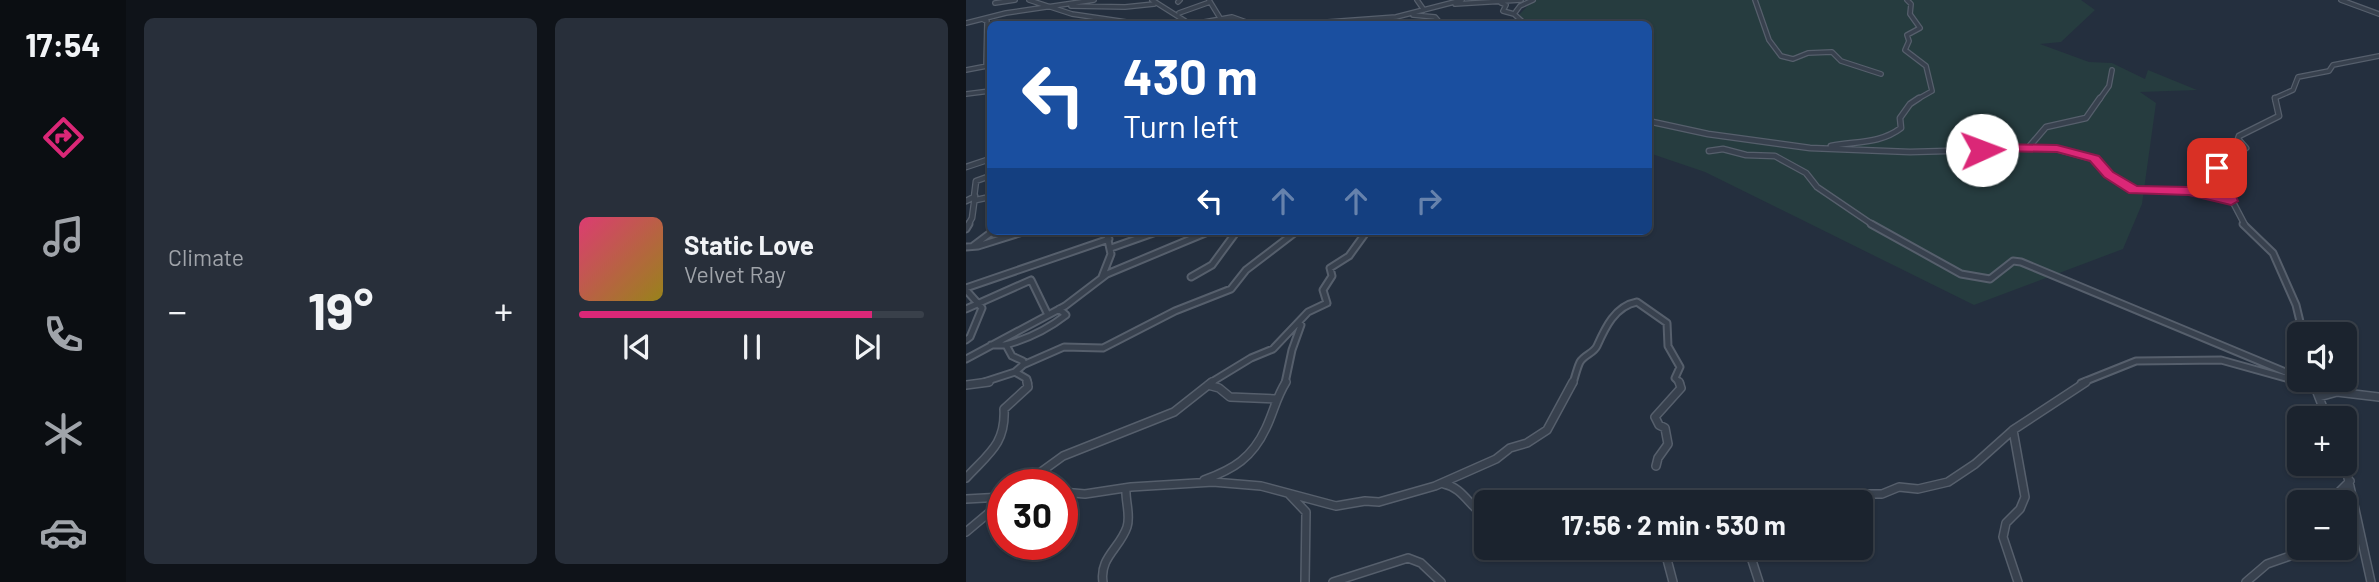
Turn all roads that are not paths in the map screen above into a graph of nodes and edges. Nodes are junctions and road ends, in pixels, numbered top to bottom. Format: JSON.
{"nodes":[{"id":1,"x":1015,"y":0,"type":"edge"},
{"id":2,"x":1030,"y":0,"type":"edge"},
{"id":3,"x":1045,"y":0,"type":"edge"},
{"id":4,"x":1094,"y":0,"type":"edge"},
{"id":5,"x":1417,"y":0,"type":"edge"},
{"id":6,"x":1462,"y":0,"type":"edge"},
{"id":7,"x":1533,"y":0,"type":"edge"},
{"id":8,"x":1755,"y":0,"type":"edge"},
{"id":9,"x":1907,"y":0,"type":"edge"},
{"id":10,"x":2341,"y":0,"type":"edge"},
{"id":11,"x":1210,"y":1,"type":"edge"},
{"id":12,"x":1519,"y":1,"type":"edge"},
{"id":13,"x":1153,"y":2,"type":"edge"},
{"id":14,"x":1179,"y":3,"type":"edge"},
{"id":15,"x":1501,"y":3,"type":"junction"},
{"id":16,"x":1447,"y":4,"type":"junction"},
{"id":17,"x":994,"y":5,"type":"edge"},
{"id":18,"x":1064,"y":5,"type":"junction"},
{"id":19,"x":1505,"y":6,"type":"junction"},
{"id":20,"x":1055,"y":7,"type":"junction"},
{"id":21,"x":1424,"y":10,"type":"junction"},
{"id":22,"x":1179,"y":13,"type":"junction"},
{"id":23,"x":1514,"y":14,"type":"junction"},
{"id":24,"x":2379,"y":14,"type":"edge"},
{"id":25,"x":1406,"y":15,"type":"junction"},
{"id":26,"x":988,"y":18,"type":"junction"},
{"id":27,"x":1220,"y":18,"type":"junction"},
{"id":28,"x":980,"y":20,"type":"junction"},
{"id":29,"x":1181,"y":20,"type":"joint"},
{"id":30,"x":1117,"y":21,"type":"edge"},
{"id":31,"x":1206,"y":21,"type":"edge"},
{"id":32,"x":1260,"y":21,"type":"edge"},
{"id":33,"x":1335,"y":21,"type":"edge"},
{"id":34,"x":1438,"y":21,"type":"edge"},
{"id":35,"x":1520,"y":21,"type":"edge"},
{"id":36,"x":966,"y":23,"type":"edge"},
{"id":37,"x":987,"y":23,"type":"edge"},
{"id":38,"x":2379,"y":56,"type":"edge"},
{"id":39,"x":987,"y":66,"type":"edge"},
{"id":40,"x":966,"y":69,"type":"edge"},
{"id":41,"x":2112,"y":70,"type":"dead end"},
{"id":42,"x":1881,"y":74,"type":"dead end"},
{"id":43,"x":987,"y":91,"type":"edge"},
{"id":44,"x":966,"y":94,"type":"edge"},
{"id":45,"x":1652,"y":122,"type":"edge"},
{"id":46,"x":1829,"y":147,"type":"junction"},
{"id":47,"x":2028,"y":148,"type":"junction"},
{"id":48,"x":1709,"y":151,"type":"dead end"},
{"id":49,"x":987,"y":160,"type":"edge"},
{"id":50,"x":966,"y":167,"type":"edge"},
{"id":51,"x":987,"y":177,"type":"edge"},
{"id":52,"x":978,"y":180,"type":"junction"},
{"id":53,"x":970,"y":182,"type":"dead end"},
{"id":54,"x":975,"y":197,"type":"junction"},
{"id":55,"x":987,"y":197,"type":"edge"},
{"id":56,"x":966,"y":201,"type":"edge"},
{"id":57,"x":2231,"y":201,"type":"junction"},
{"id":58,"x":966,"y":229,"type":"edge"},
{"id":59,"x":987,"y":235,"type":"edge"},
{"id":60,"x":1012,"y":235,"type":"edge"},
{"id":61,"x":1108,"y":235,"type":"edge"},
{"id":62,"x":1147,"y":235,"type":"edge"},
{"id":63,"x":1201,"y":235,"type":"edge"},
{"id":64,"x":1234,"y":235,"type":"edge"},
{"id":65,"x":1292,"y":235,"type":"edge"},
{"id":66,"x":1364,"y":235,"type":"edge"},
{"id":67,"x":1109,"y":239,"type":"junction"},
{"id":68,"x":1111,"y":247,"type":"junction"},
{"id":69,"x":968,"y":248,"type":"edge"},
{"id":70,"x":1191,"y":277,"type":"dead end"},
{"id":71,"x":1102,"y":278,"type":"junction"},
{"id":72,"x":966,"y":289,"type":"edge"},
{"id":73,"x":979,"y":302,"type":"junction"},
{"id":74,"x":966,"y":309,"type":"edge"},
{"id":75,"x":1059,"y":309,"type":"junction"},
{"id":76,"x":1048,"y":315,"type":"junction"},
{"id":77,"x":1302,"y":320,"type":"junction"},
{"id":78,"x":2301,"y":322,"type":"edge"},
{"id":79,"x":966,"y":340,"type":"edge"},
{"id":80,"x":1005,"y":345,"type":"junction"},
{"id":81,"x":985,"y":346,"type":"junction"},
{"id":82,"x":966,"y":359,"type":"edge"},
{"id":83,"x":1023,"y":365,"type":"junction"},
{"id":84,"x":1015,"y":372,"type":"junction"},
{"id":85,"x":2287,"y":373,"type":"edge"},
{"id":86,"x":2287,"y":377,"type":"edge"},
{"id":87,"x":966,"y":385,"type":"edge"},
{"id":88,"x":1208,"y":385,"type":"junction"},
{"id":89,"x":2316,"y":392,"type":"edge"},
{"id":90,"x":2319,"y":397,"type":"junction"},
{"id":91,"x":2379,"y":397,"type":"edge"},
{"id":92,"x":1275,"y":399,"type":"junction"},
{"id":93,"x":2322,"y":406,"type":"edge"},
{"id":94,"x":2013,"y":430,"type":"junction"},
{"id":95,"x":1656,"y":466,"type":"dead end"},
{"id":96,"x":1045,"y":469,"type":"edge"},
{"id":97,"x":2349,"y":476,"type":"edge"},
{"id":98,"x":966,"y":478,"type":"edge"},
{"id":99,"x":2350,"y":481,"type":"junction"},
{"id":100,"x":1201,"y":482,"type":"junction"},
{"id":101,"x":1438,"y":485,"type":"junction"},
{"id":102,"x":1126,"y":488,"type":"junction"},
{"id":103,"x":2341,"y":490,"type":"edge"},
{"id":104,"x":1078,"y":493,"type":"edge"},
{"id":105,"x":1287,"y":493,"type":"junction"},
{"id":106,"x":1873,"y":495,"type":"edge"},
{"id":107,"x":966,"y":499,"type":"edge"},
{"id":108,"x":987,"y":499,"type":"edge"},
{"id":109,"x":1474,"y":509,"type":"edge"},
{"id":110,"x":987,"y":513,"type":"edge"},
{"id":111,"x":966,"y":532,"type":"edge"},
{"id":112,"x":2287,"y":556,"type":"edge"},
{"id":113,"x":1667,"y":560,"type":"edge"},
{"id":114,"x":1752,"y":560,"type":"edge"},
{"id":115,"x":1103,"y":582,"type":"edge"},
{"id":116,"x":1305,"y":582,"type":"edge"},
{"id":117,"x":1333,"y":582,"type":"edge"},
{"id":118,"x":1441,"y":582,"type":"edge"},
{"id":119,"x":1673,"y":582,"type":"edge"},
{"id":120,"x":1759,"y":582,"type":"edge"},
{"id":121,"x":2018,"y":582,"type":"edge"},
{"id":122,"x":2246,"y":582,"type":"edge"},
{"id":123,"x":2371,"y":582,"type":"edge"}],
"edges":[{"from":1,"to":17,"type":"street"},
{"from":2,"to":20,"type":"street"},
{"from":3,"to":18,"type":"street"},
{"from":4,"to":18,"type":"street"},
{"from":5,"to":21,"type":"street"},
{"from":6,"to":16,"type":"street"},
{"from":7,"to":23,"type":"street"},
{"from":8,"to":42,"type":"street"},
{"from":9,"to":46,"type":"street"},
{"from":10,"to":24,"type":"street"},
{"from":11,"to":22,"type":"street"},
{"from":11,"to":27,"type":"street"},
{"from":12,"to":15,"type":"street"},
{"from":12,"to":19,"type":"street"},
{"from":13,"to":18,"type":"street"},
{"from":13,"to":29,"type":"street"},
{"from":14,"to":22,"type":"street"},
{"from":15,"to":16,"type":"street"},
{"from":15,"to":19,"type":"street"},
{"from":16,"to":21,"type":"street"},
{"from":17,"to":26,"type":"street"},
{"from":18,"to":20,"type":"street"},
{"from":19,"to":23,"type":"street"},
{"from":20,"to":26,"type":"street"},
{"from":20,"to":30,"type":"street"},
{"from":21,"to":25,"type":"street"},
{"from":22,"to":29,"type":"street"},
{"from":23,"to":35,"type":"street"},
{"from":25,"to":33,"type":"street"},
{"from":25,"to":34,"type":"street"},
{"from":26,"to":28,"type":"street"},
{"from":27,"to":31,"type":"street"},
{"from":27,"to":32,"type":"street"},
{"from":28,"to":36,"type":"street"},
{"from":28,"to":37,"type":"street"},
{"from":38,"to":57,"type":"street"},
{"from":39,"to":40,"type":"street"},
{"from":41,"to":47,"type":"street"},
{"from":43,"to":44,"type":"street"},
{"from":45,"to":46,"type":"street"},
{"from":46,"to":47,"type":"street"},
{"from":47,"to":57,"type":"street"},
{"from":48,"to":85,"type":"street"},
{"from":49,"to":50,"type":"street"},
{"from":51,"to":52,"type":"street"},
{"from":52,"to":53,"type":"street"},
{"from":52,"to":54,"type":"street"},
{"from":54,"to":55,"type":"street"},
{"from":54,"to":56,"type":"street"},
{"from":54,"to":58,"type":"street"},
{"from":57,"to":78,"type":"street"},
{"from":59,"to":69,"type":"street"},
{"from":60,"to":69,"type":"street"},
{"from":61,"to":67,"type":"street"},
{"from":62,"to":68,"type":"street"},
{"from":63,"to":71,"type":"street"},
{"from":64,"to":70,"type":"street"},
{"from":65,"to":83,"type":"street"},
{"from":66,"to":77,"type":"street"},
{"from":67,"to":68,"type":"street"},
{"from":67,"to":72,"type":"street"},
{"from":68,"to":71,"type":"street"},
{"from":71,"to":75,"type":"street"},
{"from":72,"to":73,"type":"street"},
{"from":73,"to":74,"type":"street"},
{"from":73,"to":76,"type":"street"},
{"from":73,"to":79,"type":"street"},
{"from":75,"to":76,"type":"street"},
{"from":75,"to":80,"type":"street"},
{"from":76,"to":81,"type":"street"},
{"from":77,"to":88,"type":"street"},
{"from":77,"to":92,"type":"street"},
{"from":80,"to":81,"type":"street"},
{"from":80,"to":83,"type":"street"},
{"from":81,"to":82,"type":"street"},
{"from":83,"to":84,"type":"street"},
{"from":84,"to":87,"type":"street"},
{"from":84,"to":98,"type":"street"},
{"from":86,"to":94,"type":"street"},
{"from":88,"to":92,"type":"street"},
{"from":88,"to":96,"type":"street"},
{"from":89,"to":90,"type":"street"},
{"from":90,"to":91,"type":"street"},
{"from":90,"to":93,"type":"street"},
{"from":92,"to":100,"type":"street"},
{"from":94,"to":106,"type":"street"},
{"from":94,"to":121,"type":"street"},
{"from":95,"to":101,"type":"street"},
{"from":97,"to":99,"type":"street"},
{"from":99,"to":103,"type":"street"},
{"from":99,"to":123,"type":"street"},
{"from":100,"to":102,"type":"street"},
{"from":100,"to":105,"type":"street"},
{"from":101,"to":105,"type":"street"},
{"from":101,"to":109,"type":"street"},
{"from":102,"to":104,"type":"street"},
{"from":102,"to":115,"type":"street"},
{"from":105,"to":116,"type":"street"},
{"from":107,"to":108,"type":"street"},
{"from":110,"to":111,"type":"street"},
{"from":112,"to":122,"type":"street"},
{"from":113,"to":119,"type":"street"},
{"from":114,"to":120,"type":"street"},
{"from":117,"to":118,"type":"street"}]}
